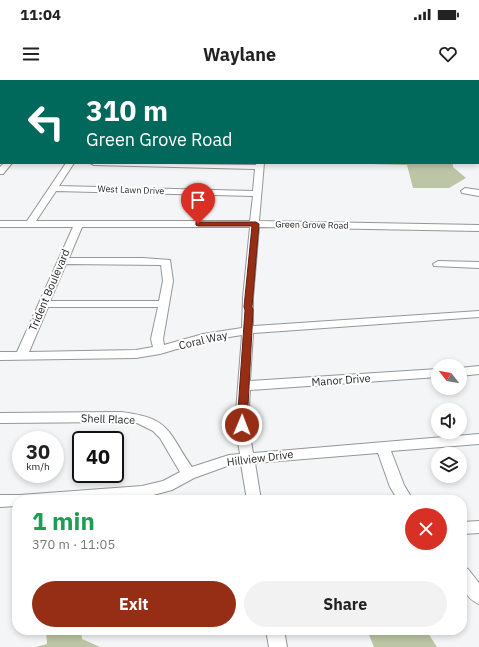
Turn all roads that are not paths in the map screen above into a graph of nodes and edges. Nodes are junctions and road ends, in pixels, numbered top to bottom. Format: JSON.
{"nodes":[{"id":1,"x":7,"y":164,"type":"edge"},
{"id":2,"x":69,"y":164,"type":"edge"},
{"id":3,"x":177,"y":164,"type":"edge"},
{"id":4,"x":260,"y":165,"type":"edge"},
{"id":5,"x":0,"y":172,"type":"edge"},
{"id":6,"x":53,"y":188,"type":"junction"},
{"id":7,"x":465,"y":191,"type":"dead end"},
{"id":8,"x":258,"y":194,"type":"junction"},
{"id":9,"x":479,"y":194,"type":"edge"},
{"id":10,"x":0,"y":224,"type":"edge"},
{"id":11,"x":29,"y":224,"type":"junction"},
{"id":12,"x":256,"y":224,"type":"junction"},
{"id":13,"x":78,"y":225,"type":"junction"},
{"id":14,"x":479,"y":228,"type":"edge"},
{"id":15,"x":62,"y":261,"type":"junction"},
{"id":16,"x":438,"y":264,"type":"dead end"},
{"id":17,"x":479,"y":265,"type":"edge"},
{"id":18,"x":44,"y":304,"type":"junction"},
{"id":19,"x":164,"y":304,"type":"junction"},
{"id":20,"x":479,"y":314,"type":"edge"},
{"id":21,"x":248,"y":331,"type":"junction"},
{"id":22,"x":160,"y":350,"type":"junction"},
{"id":23,"x":0,"y":356,"type":"edge"},
{"id":24,"x":21,"y":356,"type":"junction"},
{"id":25,"x":479,"y":370,"type":"edge"},
{"id":26,"x":467,"y":371,"type":"edge"},
{"id":27,"x":431,"y":373,"type":"edge"},
{"id":28,"x":244,"y":386,"type":"junction"},
{"id":29,"x":0,"y":418,"type":"edge"},
{"id":30,"x":479,"y":439,"type":"edge"},
{"id":31,"x":383,"y":447,"type":"junction"},
{"id":32,"x":247,"y":458,"type":"junction"},
{"id":33,"x":189,"y":474,"type":"junction"},
{"id":34,"x":97,"y":495,"type":"edge"},
{"id":35,"x":253,"y":495,"type":"edge"},
{"id":36,"x":403,"y":495,"type":"edge"},
{"id":37,"x":12,"y":500,"type":"edge"},
{"id":38,"x":0,"y":501,"type":"edge"},
{"id":39,"x":479,"y":527,"type":"edge"},
{"id":40,"x":467,"y":528,"type":"edge"},
{"id":41,"x":467,"y":580,"type":"edge"},
{"id":42,"x":479,"y":596,"type":"edge"},
{"id":43,"x":276,"y":635,"type":"edge"},
{"id":44,"x":278,"y":647,"type":"edge"}],
"edges":[{"from":1,"to":5,"type":"street"},
{"from":2,"to":6,"type":"street"},
{"from":3,"to":4,"type":"street"},
{"from":4,"to":8,"type":"street"},
{"from":6,"to":8,"type":"street","name":"West Lawn Drive"},
{"from":6,"to":11,"type":"street"},
{"from":7,"to":9,"type":"street"},
{"from":8,"to":12,"type":"street"},
{"from":10,"to":11,"type":"street","name":"Green Grove Road"},
{"from":11,"to":13,"type":"street","name":"Green Grove Road"},
{"from":12,"to":13,"type":"street","name":"Green Grove Road"},
{"from":12,"to":14,"type":"street","name":"Green Grove Road"},
{"from":12,"to":21,"type":"street"},
{"from":13,"to":15,"type":"street","name":"Trident Boulevard"},
{"from":15,"to":18,"type":"street","name":"Trident Boulevard"},
{"from":15,"to":19,"type":"street"},
{"from":16,"to":17,"type":"street"},
{"from":18,"to":19,"type":"street"},
{"from":18,"to":24,"type":"street","name":"Trident Boulevard"},
{"from":19,"to":22,"type":"street"},
{"from":20,"to":21,"type":"street","name":"Coral Way"},
{"from":21,"to":22,"type":"street","name":"Coral Way"},
{"from":21,"to":28,"type":"street"},
{"from":22,"to":24,"type":"street","name":"Coral Way"},
{"from":23,"to":24,"type":"street","name":"Coral Way"},
{"from":25,"to":26,"type":"street"},
{"from":27,"to":28,"type":"street","name":"Manor Drive"},
{"from":28,"to":32,"type":"street"},
{"from":29,"to":33,"type":"street","name":"Shell Place"},
{"from":30,"to":31,"type":"street","name":"Hillview Drive"},
{"from":31,"to":32,"type":"street","name":"Hillview Drive"},
{"from":31,"to":36,"type":"street"},
{"from":32,"to":33,"type":"street","name":"Hillview Drive"},
{"from":32,"to":35,"type":"street"},
{"from":33,"to":34,"type":"street","name":"Hillview Drive"},
{"from":37,"to":38,"type":"street"},
{"from":39,"to":40,"type":"street"},
{"from":41,"to":42,"type":"street"},
{"from":43,"to":44,"type":"street"}]}
